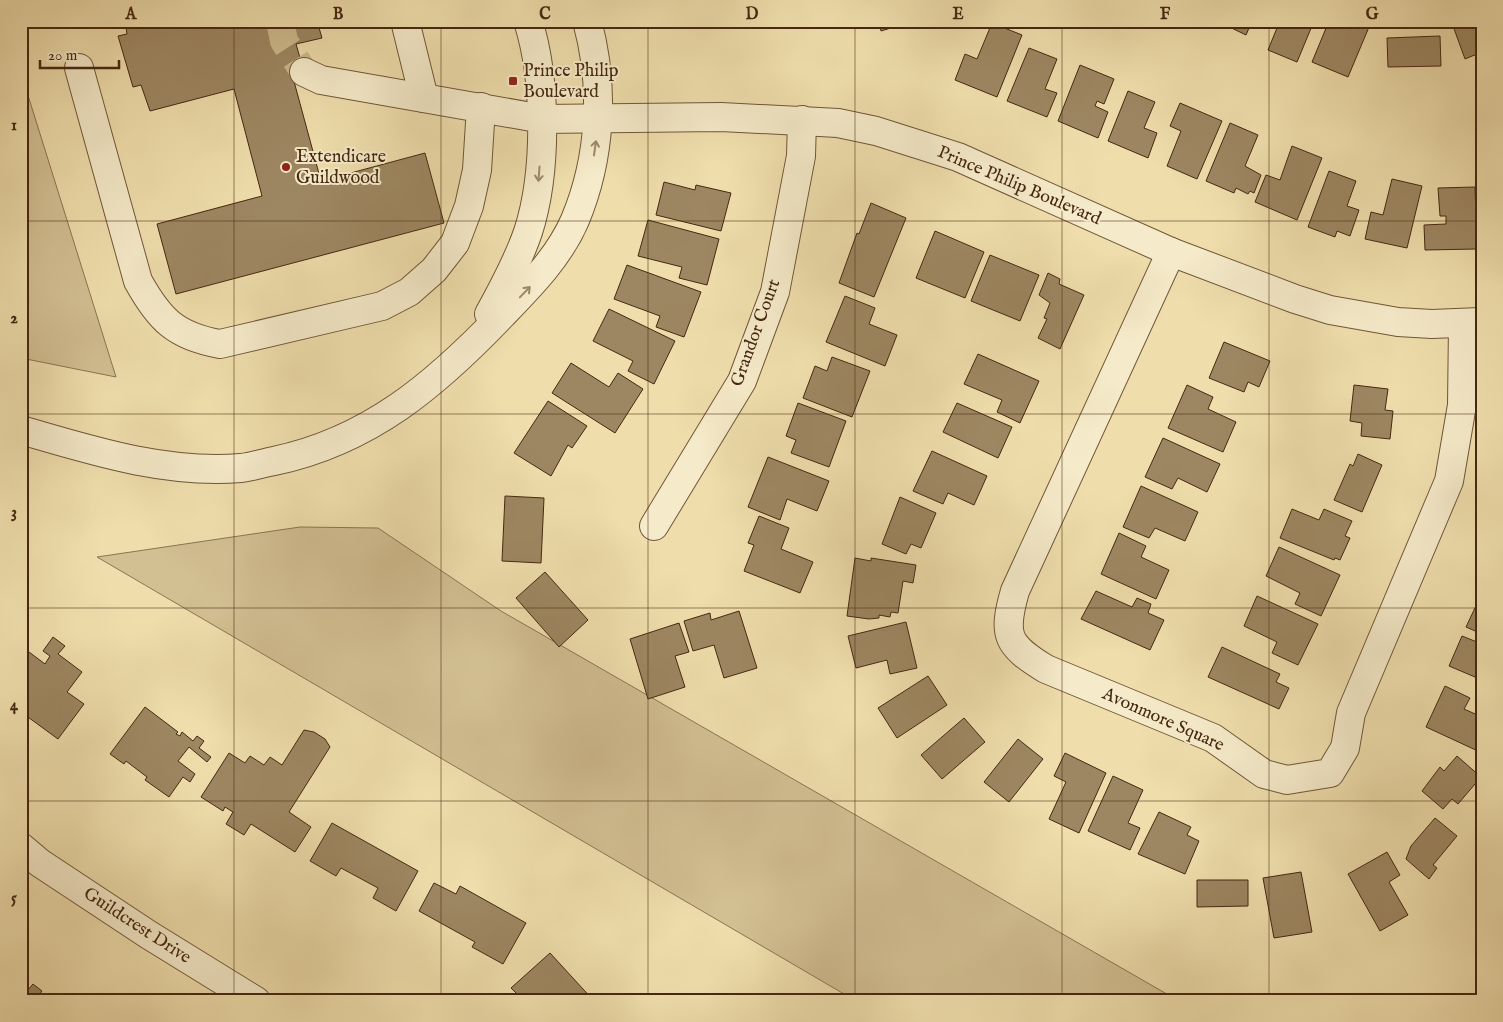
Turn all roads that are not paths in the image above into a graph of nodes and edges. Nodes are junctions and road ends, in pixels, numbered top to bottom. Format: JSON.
{"nodes":[{"id":1,"x":404,"y":21,"type":"edge"},
{"id":2,"x":528,"y":21,"type":"edge"},
{"id":3,"x":587,"y":21,"type":"edge"},
{"id":4,"x":79,"y":68,"type":"dead end"},
{"id":5,"x":304,"y":72,"type":"tunnel mouth"},
{"id":6,"x":424,"y":98,"type":"junction"},
{"id":7,"x":481,"y":107,"type":"junction"},
{"id":8,"x":598,"y":118,"type":"junction"},
{"id":9,"x":543,"y":119,"type":"junction"},
{"id":10,"x":802,"y":120,"type":"junction"},
{"id":11,"x":1171,"y":252,"type":"junction"},
{"id":12,"x":1473,"y":323,"type":"edge"},
{"id":13,"x":466,"y":352,"type":"junction"},
{"id":14,"x":21,"y":430,"type":"edge"},
{"id":15,"x":654,"y":526,"type":"dead end"},
{"id":16,"x":21,"y":847,"type":"edge"},
{"id":17,"x":256,"y":1001,"type":"edge"}],
"edges":[{"from":1,"to":6,"type":"street"},
{"from":2,"to":9,"type":"street"},
{"from":3,"to":8,"type":"street"},
{"from":4,"to":7,"type":"street"},
{"from":5,"to":6,"type":"street","name":"Prince Philip Boulevard"},
{"from":6,"to":7,"type":"street","name":"Prince Philip Boulevard"},
{"from":7,"to":9,"type":"street","name":"Prince Philip Boulevard"},
{"from":8,"to":9,"type":"street","name":"Prince Philip Boulevard"},
{"from":8,"to":10,"type":"street","name":"Prince Philip Boulevard"},
{"from":13,"to":8,"type":"street","one_way":true},
{"from":9,"to":13,"type":"street","one_way":true},
{"from":10,"to":11,"type":"street","name":"Prince Philip Boulevard"},
{"from":10,"to":15,"type":"street","name":"Grandor Court"},
{"from":11,"to":12,"type":"street","name":"Prince Philip Boulevard"},
{"from":11,"to":12,"type":"street","name":"Avonmore Square"},
{"from":13,"to":14,"type":"street"},
{"from":16,"to":17,"type":"street","name":"Guildcrest Drive"}]}
